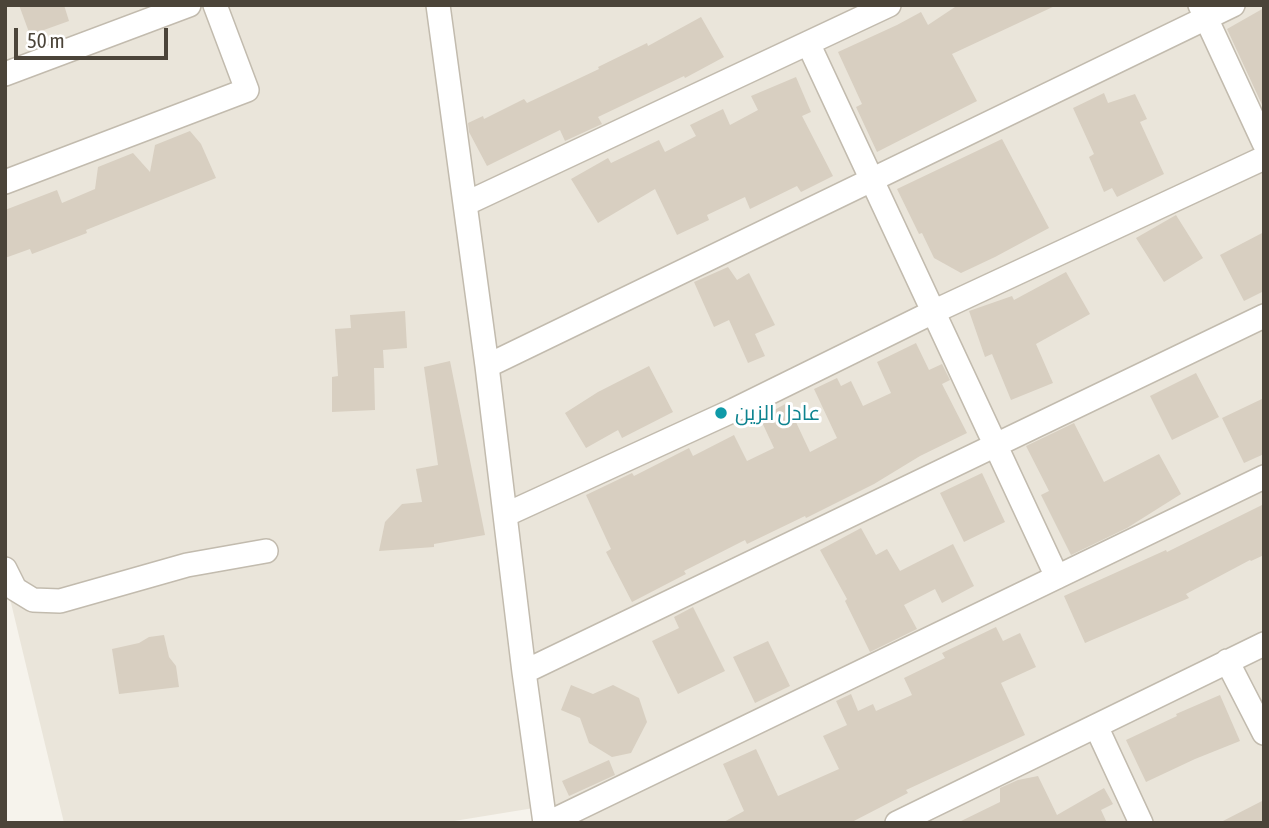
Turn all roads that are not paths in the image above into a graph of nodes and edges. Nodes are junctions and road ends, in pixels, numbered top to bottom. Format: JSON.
{"nodes":[{"id":1,"x":188,"y":5,"type":"edge"},
{"id":2,"x":215,"y":5,"type":"edge"},
{"id":3,"x":438,"y":5,"type":"edge"},
{"id":4,"x":889,"y":5,"type":"edge"},
{"id":5,"x":1233,"y":5,"type":"edge"},
{"id":6,"x":1203,"y":12,"type":"edge"},
{"id":7,"x":808,"y":43,"type":"junction"},
{"id":8,"x":5,"y":74,"type":"edge"},
{"id":9,"x":1264,"y":143,"type":"edge"},
{"id":10,"x":1264,"y":158,"type":"edge"},
{"id":11,"x":872,"y":180,"type":"junction"},
{"id":12,"x":5,"y":182,"type":"edge"},
{"id":13,"x":465,"y":204,"type":"junction"},
{"id":14,"x":933,"y":312,"type":"junction"},
{"id":15,"x":1264,"y":316,"type":"edge"},
{"id":16,"x":487,"y":366,"type":"junction"},
{"id":17,"x":996,"y":446,"type":"junction"},
{"id":18,"x":1264,"y":477,"type":"edge"},
{"id":19,"x":505,"y":515,"type":"junction"},
{"id":20,"x":266,"y":551,"type":"dead end"},
{"id":21,"x":5,"y":569,"type":"edge"},
{"id":22,"x":1057,"y":577,"type":"junction"},
{"id":23,"x":1264,"y":644,"type":"edge"},
{"id":24,"x":1227,"y":661,"type":"junction"},
{"id":25,"x":524,"y":672,"type":"junction"},
{"id":26,"x":1096,"y":726,"type":"junction"},
{"id":27,"x":1264,"y":733,"type":"edge"},
{"id":28,"x":547,"y":823,"type":"edge"},
{"id":29,"x":897,"y":823,"type":"edge"},
{"id":30,"x":1141,"y":823,"type":"edge"}],
"edges":[{"from":1,"to":8,"type":"street"},
{"from":2,"to":12,"type":"street"},
{"from":3,"to":13,"type":"street"},
{"from":4,"to":7,"type":"street"},
{"from":5,"to":6,"type":"street"},
{"from":6,"to":9,"type":"street"},
{"from":6,"to":11,"type":"street"},
{"from":7,"to":11,"type":"street"},
{"from":7,"to":13,"type":"street"},
{"from":10,"to":14,"type":"street"},
{"from":11,"to":14,"type":"street"},
{"from":11,"to":16,"type":"street"},
{"from":13,"to":16,"type":"street"},
{"from":14,"to":17,"type":"street"},
{"from":14,"to":19,"type":"street"},
{"from":15,"to":17,"type":"street"},
{"from":16,"to":19,"type":"street"},
{"from":17,"to":22,"type":"street"},
{"from":17,"to":25,"type":"street"},
{"from":18,"to":22,"type":"street"},
{"from":19,"to":25,"type":"street"},
{"from":20,"to":21,"type":"street"},
{"from":22,"to":28,"type":"street"},
{"from":23,"to":24,"type":"street"},
{"from":24,"to":26,"type":"street"},
{"from":24,"to":27,"type":"street"},
{"from":25,"to":28,"type":"street"},
{"from":26,"to":29,"type":"street"},
{"from":26,"to":30,"type":"street"}]}
